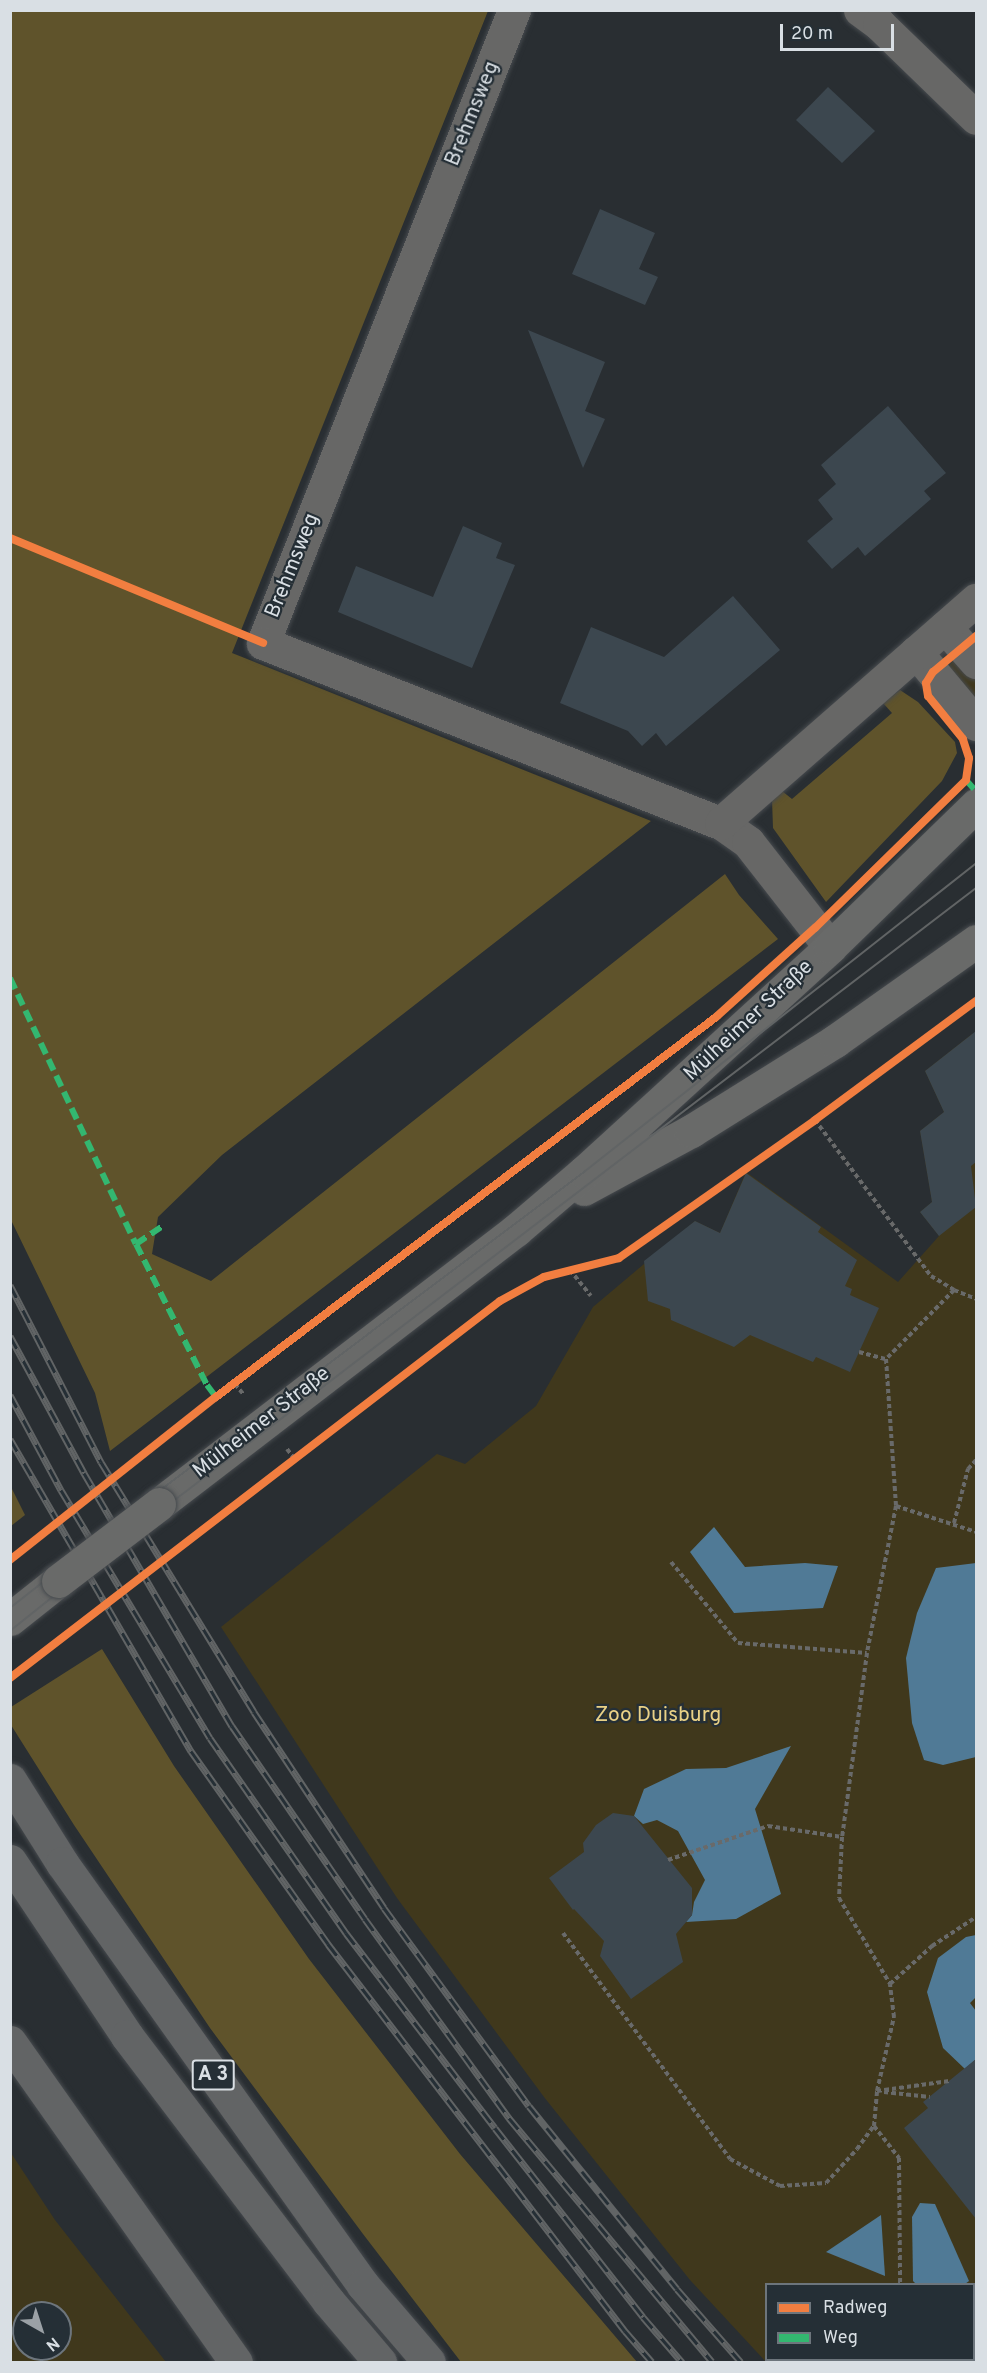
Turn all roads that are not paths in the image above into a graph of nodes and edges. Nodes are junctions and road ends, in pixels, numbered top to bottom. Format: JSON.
{"nodes":[{"id":1,"x":514,"y":10,"type":"edge"},
{"id":2,"x":860,"y":10,"type":"edge"},
{"id":3,"x":976,"y":118,"type":"edge"},
{"id":4,"x":976,"y":600,"type":"edge"},
{"id":5,"x":945,"y":627,"type":"junction"},
{"id":6,"x":916,"y":652,"type":"junction"},
{"id":7,"x":976,"y":662,"type":"edge"},
{"id":8,"x":976,"y":724,"type":"edge"},
{"id":9,"x":976,"y":805,"type":"edge"},
{"id":10,"x":721,"y":823,"type":"junction"},
{"id":11,"x":976,"y":941,"type":"edge"},
{"id":12,"x":830,"y":946,"type":"junction"},
{"id":13,"x":516,"y":1230,"type":"junction"},
{"id":14,"x":10,"y":1619,"type":"edge"},
{"id":15,"x":10,"y":1779,"type":"edge"},
{"id":16,"x":10,"y":1861,"type":"edge"},
{"id":17,"x":10,"y":2042,"type":"edge"},
{"id":18,"x":236,"y":2362,"type":"edge"},
{"id":19,"x":380,"y":2362,"type":"edge"},
{"id":20,"x":429,"y":2362,"type":"edge"}],
"edges":[{"from":1,"to":10,"type":"street","name":"Brehmsweg"},
{"from":2,"to":3,"type":"street"},
{"from":4,"to":5,"type":"street"},
{"from":5,"to":6,"type":"street"},
{"from":5,"to":7,"type":"street"},
{"from":6,"to":8,"type":"street"},
{"from":6,"to":10,"type":"street"},
{"from":9,"to":12,"type":"main road","name":"Mülheimer Straße"},
{"from":10,"to":12,"type":"street","name":"Brehmsweg"},
{"from":11,"to":13,"type":"main road","name":"Mülheimer Straße"},
{"from":12,"to":13,"type":"main road","name":"Mülheimer Straße"},
{"from":13,"to":14,"type":"main road","name":"Mülheimer Straße","bridge":true},
{"from":15,"to":20,"type":"highway","number":"A 3"},
{"from":16,"to":19,"type":"highway","number":"A 3"},
{"from":17,"to":18,"type":"highway"}]}
